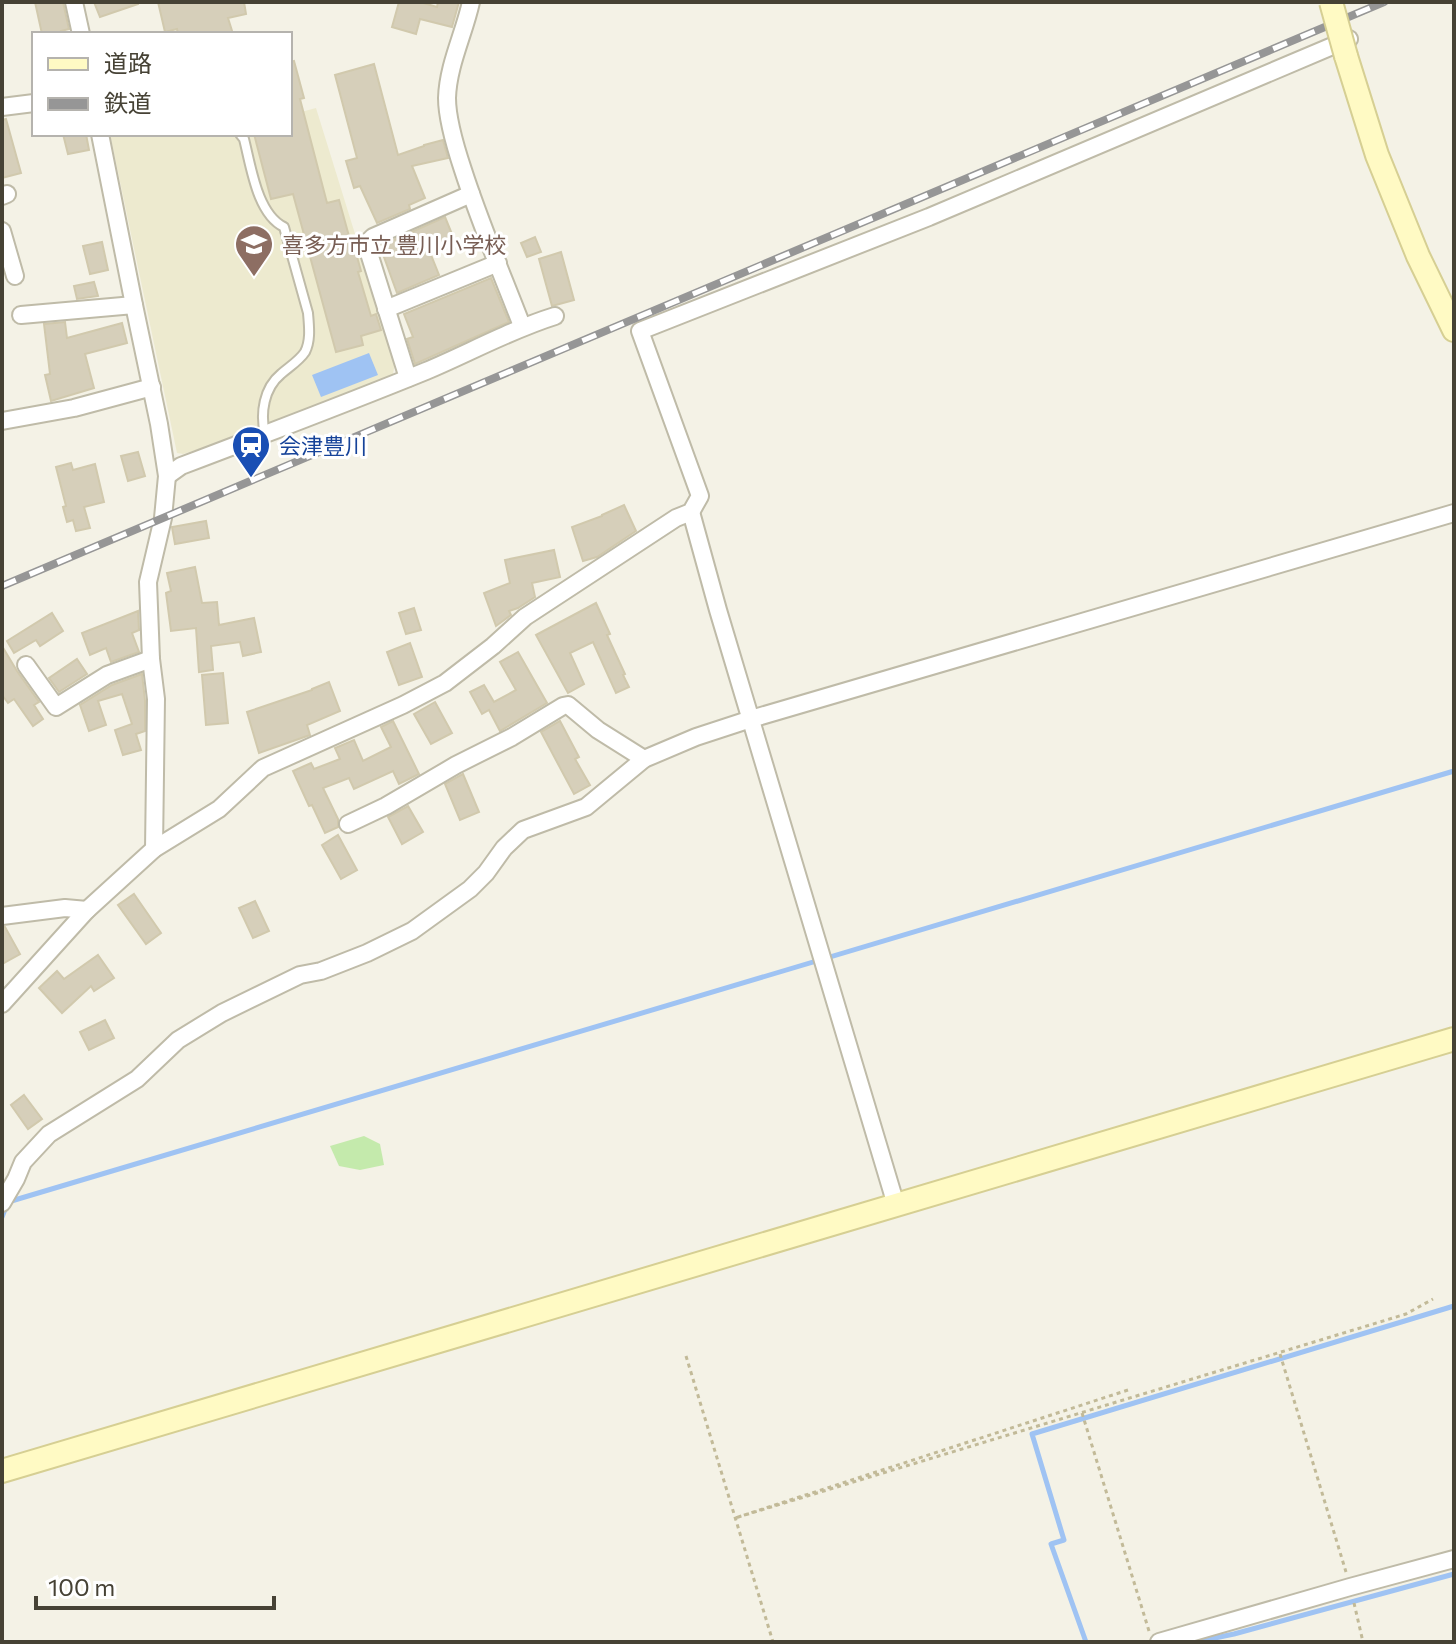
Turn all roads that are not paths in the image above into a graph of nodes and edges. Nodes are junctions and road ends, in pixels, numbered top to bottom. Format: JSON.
{"nodes":[{"id":1,"x":74,"y":2,"type":"edge"},
{"id":2,"x":471,"y":2,"type":"edge"},
{"id":3,"x":1331,"y":2,"type":"edge"},
{"id":4,"x":81,"y":32,"type":"edge"},
{"id":5,"x":1348,"y":48,"type":"junction"},
{"id":6,"x":32,"y":103,"type":"edge"},
{"id":7,"x":2,"y":107,"type":"edge"},
{"id":8,"x":100,"y":136,"type":"edge"},
{"id":9,"x":242,"y":136,"type":"edge"},
{"id":10,"x":471,"y":194,"type":"junction"},
{"id":11,"x":2,"y":231,"type":"edge"},
{"id":12,"x":498,"y":263,"type":"junction"},
{"id":13,"x":15,"y":276,"type":"dead end"},
{"id":14,"x":134,"y":305,"type":"junction"},
{"id":15,"x":386,"y":309,"type":"junction"},
{"id":16,"x":21,"y":315,"type":"dead end"},
{"id":17,"x":555,"y":316,"type":"dead end"},
{"id":18,"x":522,"y":326,"type":"junction"},
{"id":19,"x":1454,"y":330,"type":"edge"},
{"id":20,"x":408,"y":378,"type":"junction"},
{"id":21,"x":152,"y":387,"type":"junction"},
{"id":22,"x":2,"y":421,"type":"edge"},
{"id":23,"x":265,"y":434,"type":"junction"},
{"id":24,"x":167,"y":476,"type":"junction"},
{"id":25,"x":691,"y":512,"type":"junction"},
{"id":26,"x":1454,"y":513,"type":"edge"},
{"id":27,"x":151,"y":659,"type":"junction"},
{"id":28,"x":26,"y":665,"type":"dead end"},
{"id":29,"x":751,"y":719,"type":"junction"},
{"id":30,"x":644,"y":759,"type":"junction"},
{"id":31,"x":348,"y":824,"type":"dead end"},
{"id":32,"x":154,"y":849,"type":"junction"},
{"id":33,"x":87,"y":910,"type":"junction"},
{"id":34,"x":2,"y":916,"type":"edge"},
{"id":35,"x":2,"y":1004,"type":"edge"},
{"id":36,"x":1454,"y":1039,"type":"edge"},
{"id":37,"x":2,"y":1203,"type":"edge"},
{"id":38,"x":896,"y":1205,"type":"junction"},
{"id":39,"x":2,"y":1471,"type":"edge"},
{"id":40,"x":1454,"y":1559,"type":"edge"},
{"id":41,"x":1159,"y":1642,"type":"edge"}],
"edges":[{"from":1,"to":4,"type":"street"},
{"from":2,"to":10,"type":"street"},
{"from":3,"to":5,"type":"street","bridge":true},
{"from":5,"to":19,"type":"street"},
{"from":5,"to":25,"type":"street"},
{"from":6,"to":7,"type":"street"},
{"from":8,"to":14,"type":"street"},
{"from":9,"to":23,"type":"lane"},
{"from":10,"to":12,"type":"street"},
{"from":10,"to":15,"type":"street"},
{"from":11,"to":13,"type":"street"},
{"from":12,"to":15,"type":"street"},
{"from":12,"to":18,"type":"street"},
{"from":14,"to":16,"type":"street"},
{"from":14,"to":21,"type":"street"},
{"from":15,"to":20,"type":"street"},
{"from":17,"to":18,"type":"street"},
{"from":18,"to":20,"type":"street"},
{"from":20,"to":23,"type":"street"},
{"from":21,"to":22,"type":"street"},
{"from":21,"to":24,"type":"street"},
{"from":23,"to":24,"type":"street"},
{"from":24,"to":27,"type":"street"},
{"from":25,"to":29,"type":"street"},
{"from":25,"to":32,"type":"street"},
{"from":26,"to":29,"type":"street"},
{"from":27,"to":28,"type":"street"},
{"from":27,"to":32,"type":"street"},
{"from":29,"to":30,"type":"street"},
{"from":29,"to":38,"type":"street"},
{"from":30,"to":31,"type":"street"},
{"from":30,"to":37,"type":"street"},
{"from":32,"to":33,"type":"street"},
{"from":33,"to":34,"type":"street"},
{"from":33,"to":35,"type":"street"},
{"from":36,"to":38,"type":"street"},
{"from":38,"to":39,"type":"street"},
{"from":40,"to":41,"type":"street"}]}
